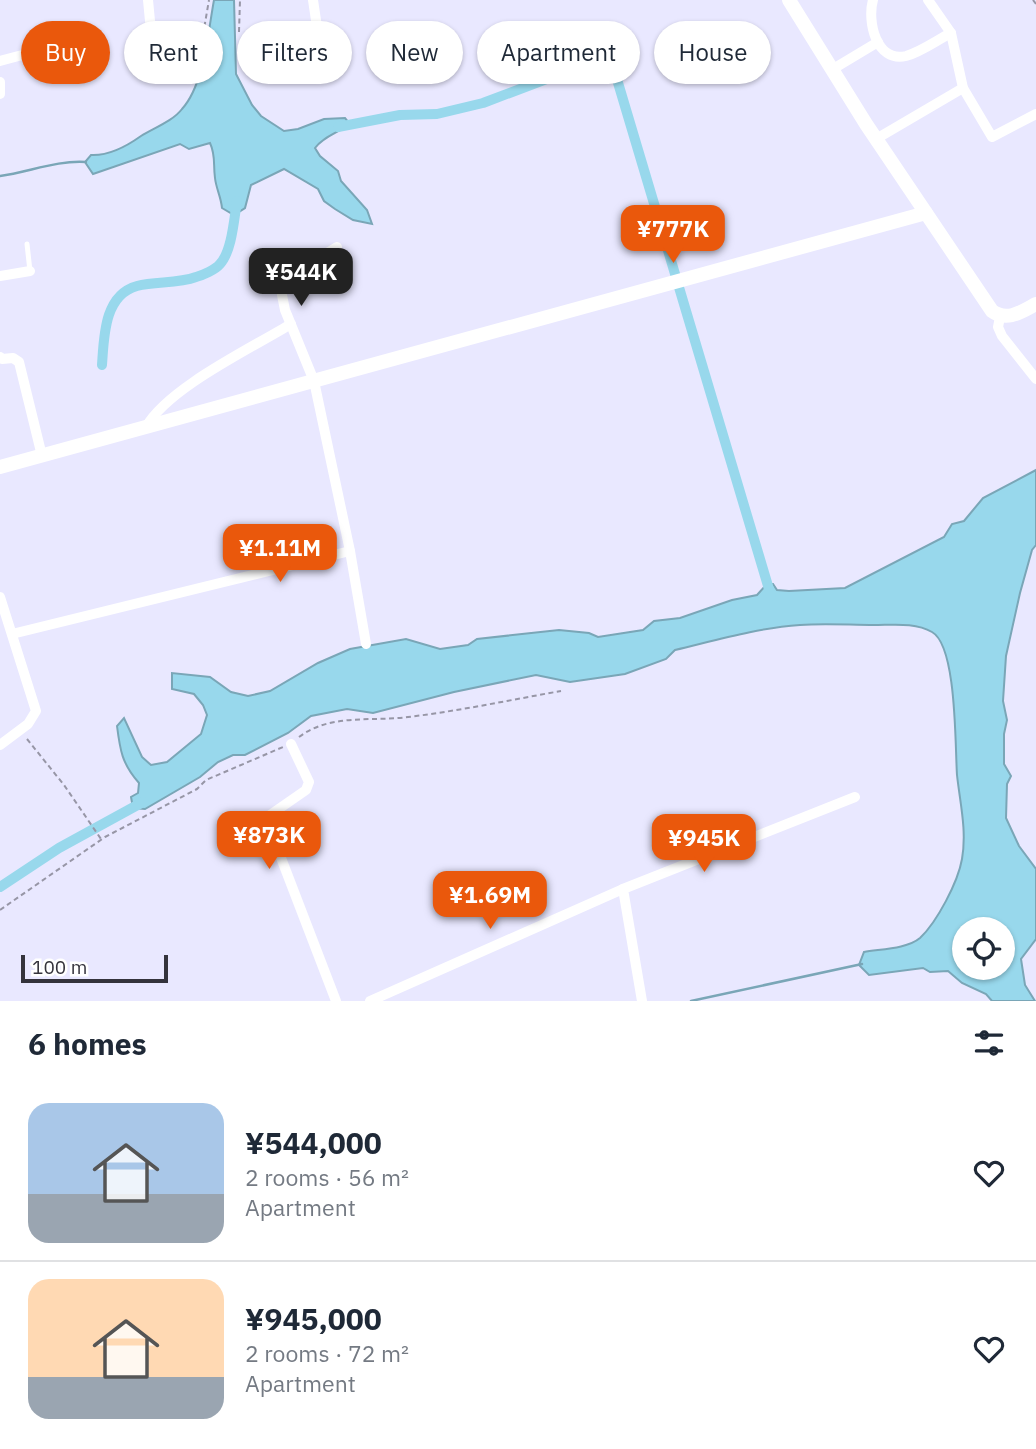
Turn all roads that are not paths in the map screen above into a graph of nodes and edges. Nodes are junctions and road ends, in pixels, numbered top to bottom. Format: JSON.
{"nodes":[{"id":1,"x":148,"y":0,"type":"edge"},
{"id":2,"x":313,"y":0,"type":"edge"},
{"id":3,"x":789,"y":0,"type":"edge"},
{"id":4,"x":873,"y":0,"type":"edge"},
{"id":5,"x":928,"y":0,"type":"edge"},
{"id":6,"x":150,"y":21,"type":"edge"},
{"id":7,"x":316,"y":21,"type":"edge"},
{"id":8,"x":951,"y":33,"type":"junction"},
{"id":9,"x":878,"y":42,"type":"junction"},
{"id":10,"x":21,"y":55,"type":"edge"},
{"id":11,"x":0,"y":61,"type":"edge"},
{"id":12,"x":833,"y":69,"type":"junction"},
{"id":13,"x":0,"y":82,"type":"edge"},
{"id":14,"x":963,"y":88,"type":"junction"},
{"id":15,"x":0,"y":94,"type":"edge"},
{"id":16,"x":1036,"y":114,"type":"edge"},
{"id":17,"x":876,"y":139,"type":"junction"},
{"id":18,"x":926,"y":214,"type":"junction"},
{"id":19,"x":27,"y":244,"type":"dead end"},
{"id":20,"x":337,"y":247,"type":"dead end"},
{"id":21,"x":30,"y":271,"type":"joint"},
{"id":22,"x":0,"y":276,"type":"edge"},
{"id":23,"x":1036,"y":304,"type":"edge"},
{"id":24,"x":1000,"y":317,"type":"junction"},
{"id":25,"x":291,"y":324,"type":"junction"},
{"id":26,"x":0,"y":357,"type":"edge"},
{"id":27,"x":1036,"y":379,"type":"edge"},
{"id":28,"x":314,"y":381,"type":"junction"},
{"id":29,"x":146,"y":427,"type":"junction"},
{"id":30,"x":42,"y":456,"type":"junction"},
{"id":31,"x":0,"y":467,"type":"edge"},
{"id":32,"x":349,"y":551,"type":"junction"},
{"id":33,"x":0,"y":597,"type":"edge"},
{"id":34,"x":12,"y":634,"type":"junction"},
{"id":35,"x":366,"y":644,"type":"dead end"},
{"id":36,"x":291,"y":744,"type":"road end"},
{"id":37,"x":0,"y":745,"type":"edge"},
{"id":38,"x":855,"y":797,"type":"dead end"},
{"id":39,"x":623,"y":889,"type":"junction"},
{"id":40,"x":336,"y":1001,"type":"edge"},
{"id":41,"x":370,"y":1001,"type":"edge"},
{"id":42,"x":642,"y":1001,"type":"edge"}],
"edges":[{"from":1,"to":6,"type":"street"},
{"from":2,"to":7,"type":"street"},
{"from":3,"to":12,"type":"street"},
{"from":4,"to":9,"type":"street"},
{"from":5,"to":8,"type":"street"},
{"from":8,"to":9,"type":"street"},
{"from":8,"to":14,"type":"street"},
{"from":9,"to":12,"type":"street"},
{"from":10,"to":11,"type":"street"},
{"from":12,"to":17,"type":"street"},
{"from":13,"to":15,"type":"street"},
{"from":14,"to":16,"type":"street"},
{"from":14,"to":17,"type":"street"},
{"from":17,"to":18,"type":"street"},
{"from":18,"to":24,"type":"street"},
{"from":18,"to":28,"type":"street"},
{"from":19,"to":21,"type":"lane"},
{"from":20,"to":25,"type":"street"},
{"from":21,"to":22,"type":"street"},
{"from":23,"to":24,"type":"street"},
{"from":24,"to":27,"type":"street"},
{"from":25,"to":28,"type":"street"},
{"from":25,"to":29,"type":"street"},
{"from":26,"to":30,"type":"street"},
{"from":28,"to":29,"type":"street"},
{"from":28,"to":32,"type":"street"},
{"from":29,"to":30,"type":"street"},
{"from":30,"to":31,"type":"street"},
{"from":32,"to":34,"type":"street"},
{"from":32,"to":35,"type":"street"},
{"from":33,"to":34,"type":"street"},
{"from":34,"to":37,"type":"street"},
{"from":36,"to":40,"type":"street"},
{"from":38,"to":39,"type":"street"},
{"from":39,"to":41,"type":"street"},
{"from":39,"to":42,"type":"street"}]}
